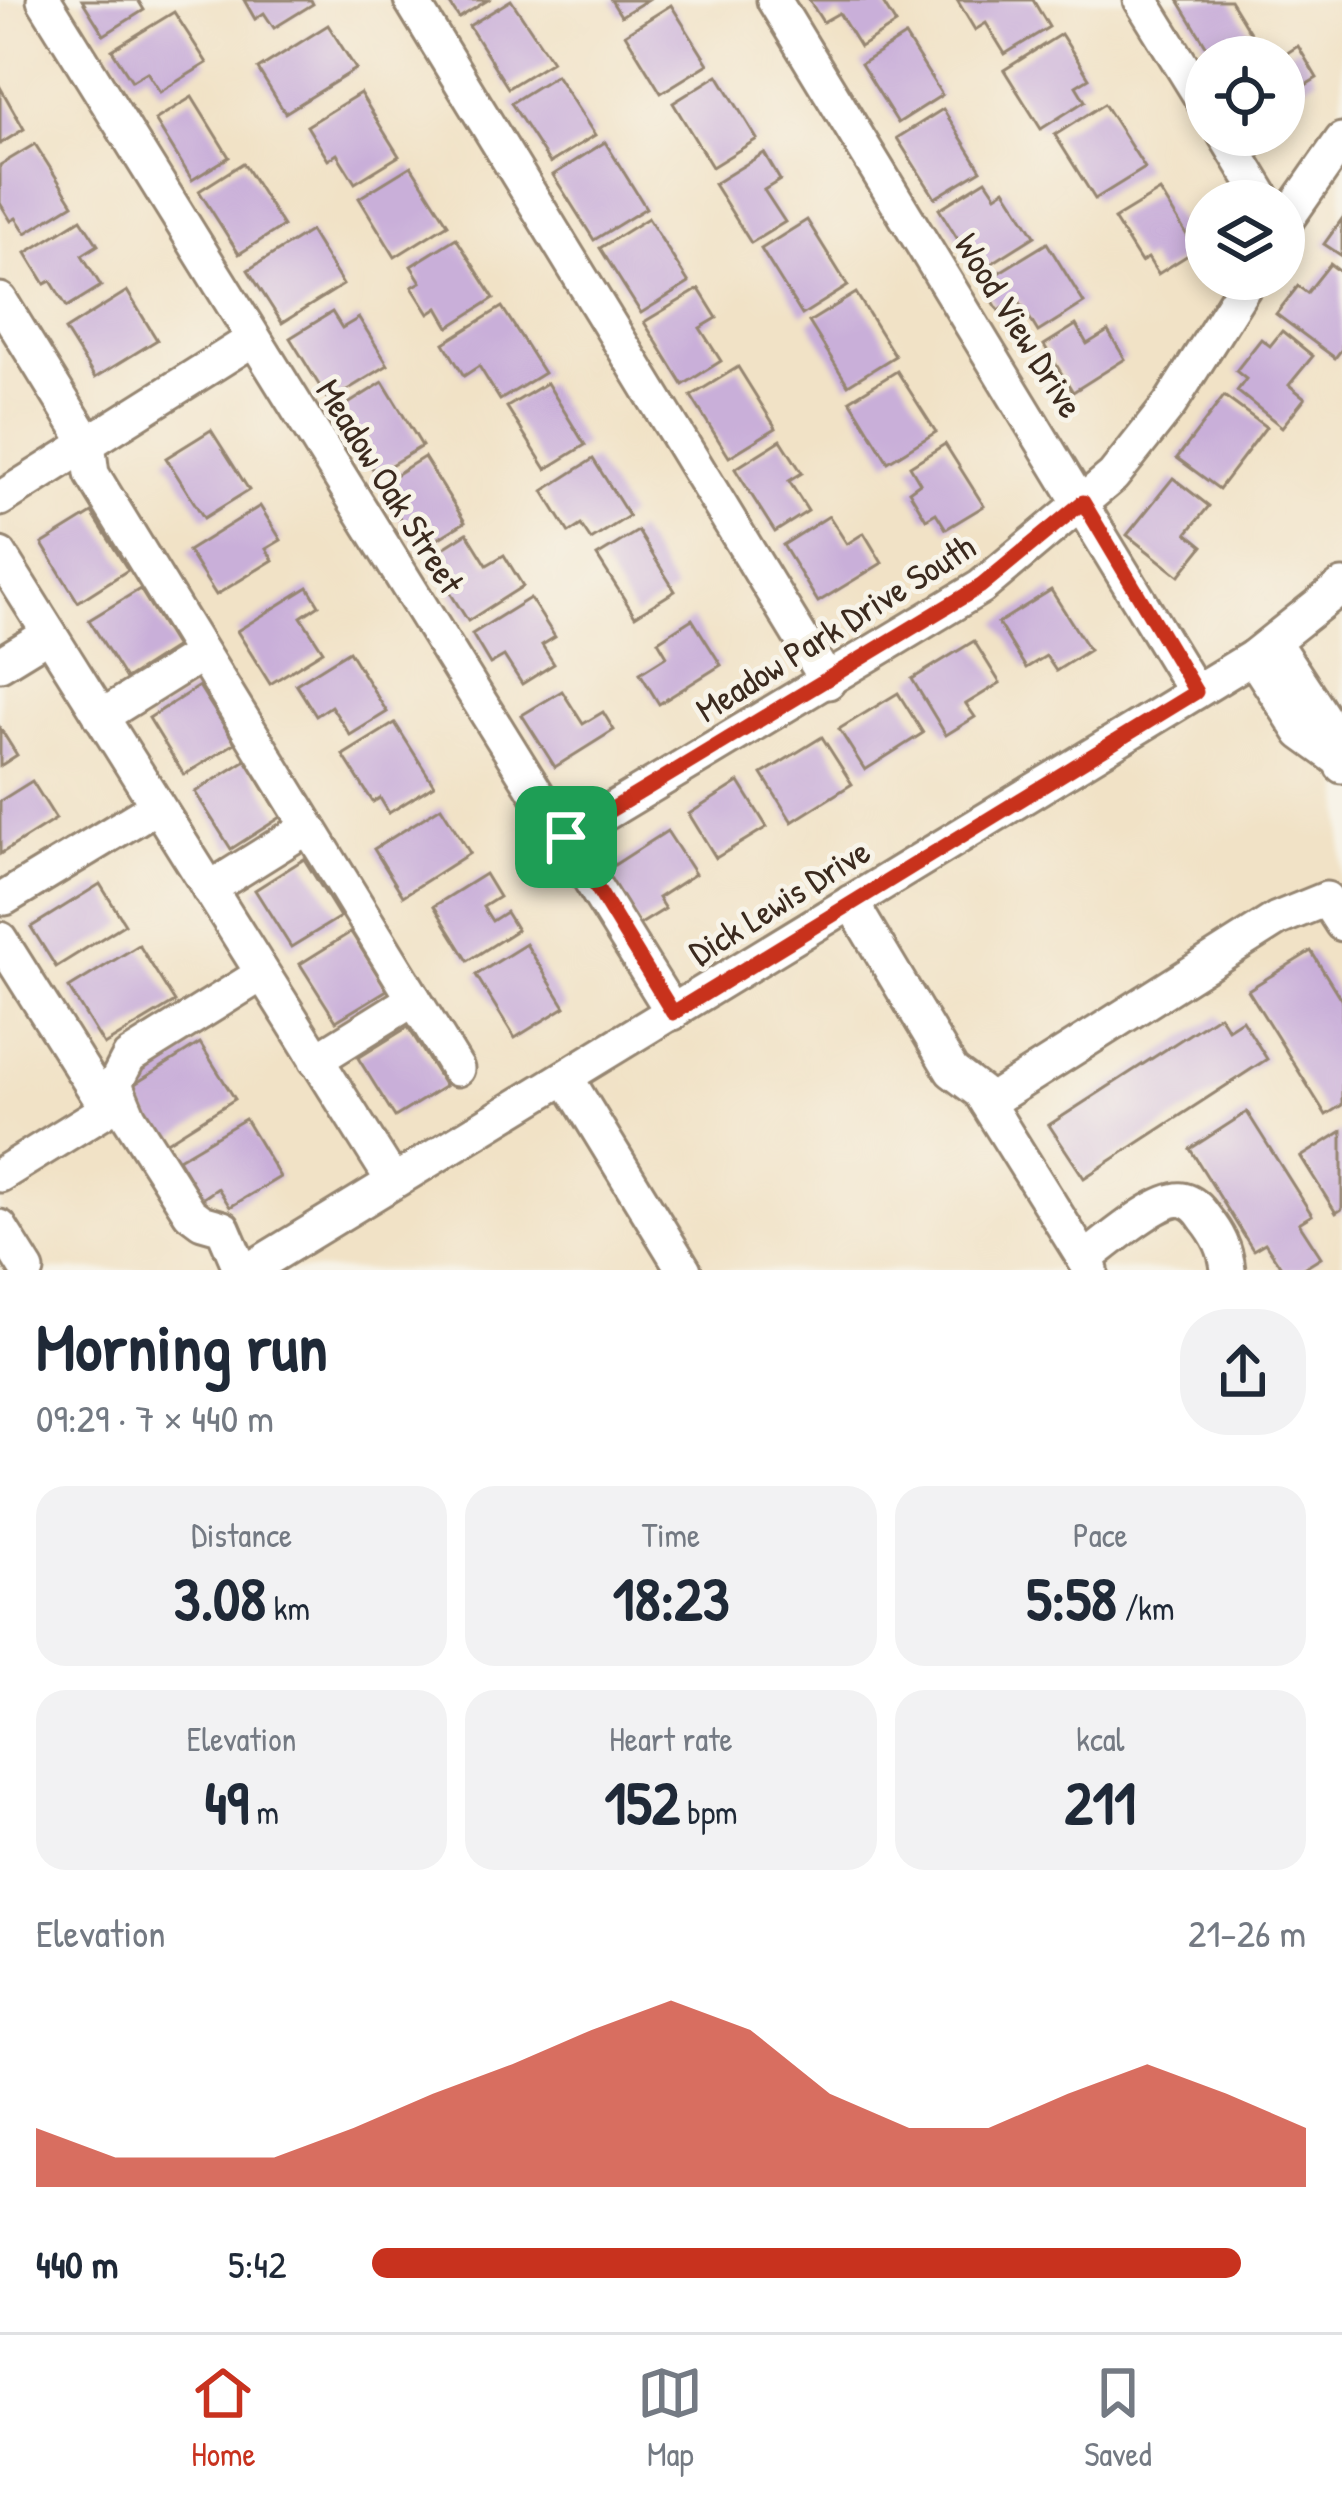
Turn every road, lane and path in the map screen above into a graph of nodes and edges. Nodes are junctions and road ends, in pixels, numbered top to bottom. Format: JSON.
{"nodes":[{"id":1,"x":44,"y":0,"type":"edge"},
{"id":2,"x":411,"y":0,"type":"edge"},
{"id":3,"x":774,"y":0,"type":"edge"},
{"id":4,"x":1141,"y":0,"type":"edge"},
{"id":5,"x":1185,"y":71,"type":"edge"},
{"id":6,"x":1342,"y":140,"type":"edge"},
{"id":7,"x":1305,"y":193,"type":"edge"},
{"id":8,"x":0,"y":300,"type":"edge"},
{"id":9,"x":1236,"y":300,"type":"edge"},
{"id":10,"x":252,"y":340,"type":"junction"},
{"id":11,"x":88,"y":443,"type":"junction"},
{"id":12,"x":0,"y":499,"type":"edge"},
{"id":13,"x":1083,"y":502,"type":"junction"},
{"id":14,"x":0,"y":555,"type":"edge"},
{"id":15,"x":1342,"y":586,"type":"edge"},
{"id":16,"x":49,"y":634,"type":"junction"},
{"id":17,"x":1263,"y":650,"type":"junction"},
{"id":18,"x":202,"y":654,"type":"junction"},
{"id":19,"x":0,"y":664,"type":"edge"},
{"id":20,"x":828,"y":682,"type":"junction"},
{"id":21,"x":1196,"y":692,"type":"junction"},
{"id":22,"x":101,"y":717,"type":"junction"},
{"id":23,"x":1341,"y":761,"type":"edge"},
{"id":24,"x":157,"y":806,"type":"junction"},
{"id":25,"x":308,"y":827,"type":"junction"},
{"id":26,"x":566,"y":837,"type":"junction"},
{"id":27,"x":208,"y":889,"type":"junction"},
{"id":28,"x":5,"y":898,"type":"dead end"},
{"id":29,"x":850,"y":902,"type":"junction"},
{"id":30,"x":1342,"y":924,"type":"edge"},
{"id":31,"x":0,"y":939,"type":"edge"},
{"id":32,"x":262,"y":974,"type":"junction"},
{"id":33,"x":414,"y":999,"type":"junction"},
{"id":34,"x":673,"y":1013,"type":"junction"},
{"id":35,"x":316,"y":1060,"type":"junction"},
{"id":36,"x":457,"y":1069,"type":"dead end"},
{"id":37,"x":566,"y":1077,"type":"junction"},
{"id":38,"x":987,"y":1103,"type":"junction"},
{"id":39,"x":107,"y":1108,"type":"junction"},
{"id":40,"x":0,"y":1175,"type":"edge"},
{"id":41,"x":393,"y":1181,"type":"junction"},
{"id":42,"x":0,"y":1227,"type":"edge"},
{"id":43,"x":185,"y":1234,"type":"dead end"},
{"id":44,"x":1088,"y":1265,"type":"edge"},
{"id":45,"x":26,"y":1270,"type":"edge"},
{"id":46,"x":245,"y":1270,"type":"edge"},
{"id":47,"x":685,"y":1270,"type":"edge"},
{"id":48,"x":1228,"y":1270,"type":"edge"}],
"edges":[{"from":1,"to":10,"type":"street","name":"Meadow Oak Street"},
{"from":2,"to":20,"type":"street"},
{"from":3,"to":13,"type":"street","name":"Wood View Drive"},
{"from":4,"to":5,"type":"street"},
{"from":6,"to":7,"type":"street"},
{"from":8,"to":11,"type":"street"},
{"from":9,"to":13,"type":"street","name":"Meadow Park Drive South"},
{"from":10,"to":11,"type":"street"},
{"from":10,"to":26,"type":"street","name":"Meadow Oak Street"},
{"from":11,"to":12,"type":"street"},
{"from":11,"to":18,"type":"street"},
{"from":13,"to":20,"type":"street","name":"Meadow Park Drive South"},
{"from":13,"to":21,"type":"street","name":"Wood View Drive"},
{"from":14,"to":16,"type":"street"},
{"from":15,"to":17,"type":"street","name":"Dick Lewis Drive"},
{"from":16,"to":19,"type":"street"},
{"from":16,"to":22,"type":"street"},
{"from":17,"to":21,"type":"street","name":"Dick Lewis Drive"},
{"from":17,"to":23,"type":"street"},
{"from":18,"to":22,"type":"street"},
{"from":18,"to":25,"type":"street"},
{"from":20,"to":26,"type":"street","name":"Meadow Park Drive South"},
{"from":21,"to":29,"type":"street","name":"Dick Lewis Drive"},
{"from":22,"to":24,"type":"street"},
{"from":24,"to":27,"type":"street"},
{"from":24,"to":28,"type":"street"},
{"from":25,"to":27,"type":"street"},
{"from":25,"to":33,"type":"street"},
{"from":26,"to":34,"type":"street","name":"Meadow Oak Street"},
{"from":27,"to":32,"type":"street"},
{"from":29,"to":34,"type":"street","name":"Dick Lewis Drive"},
{"from":29,"to":38,"type":"street"},
{"from":30,"to":38,"type":"street"},
{"from":31,"to":39,"type":"street"},
{"from":32,"to":35,"type":"street"},
{"from":32,"to":46,"type":"street"},
{"from":33,"to":35,"type":"street"},
{"from":33,"to":36,"type":"street"},
{"from":34,"to":37,"type":"street","name":"Dick Lewis Drive"},
{"from":35,"to":41,"type":"street"},
{"from":37,"to":41,"type":"street","name":"Dick Lewis Drive"},
{"from":37,"to":47,"type":"street"},
{"from":38,"to":44,"type":"street"},
{"from":39,"to":40,"type":"street"},
{"from":39,"to":43,"type":"street"},
{"from":41,"to":46,"type":"street","name":"Dick Lewis Drive"},
{"from":42,"to":45,"type":"street"},
{"from":44,"to":48,"type":"street"}]}
